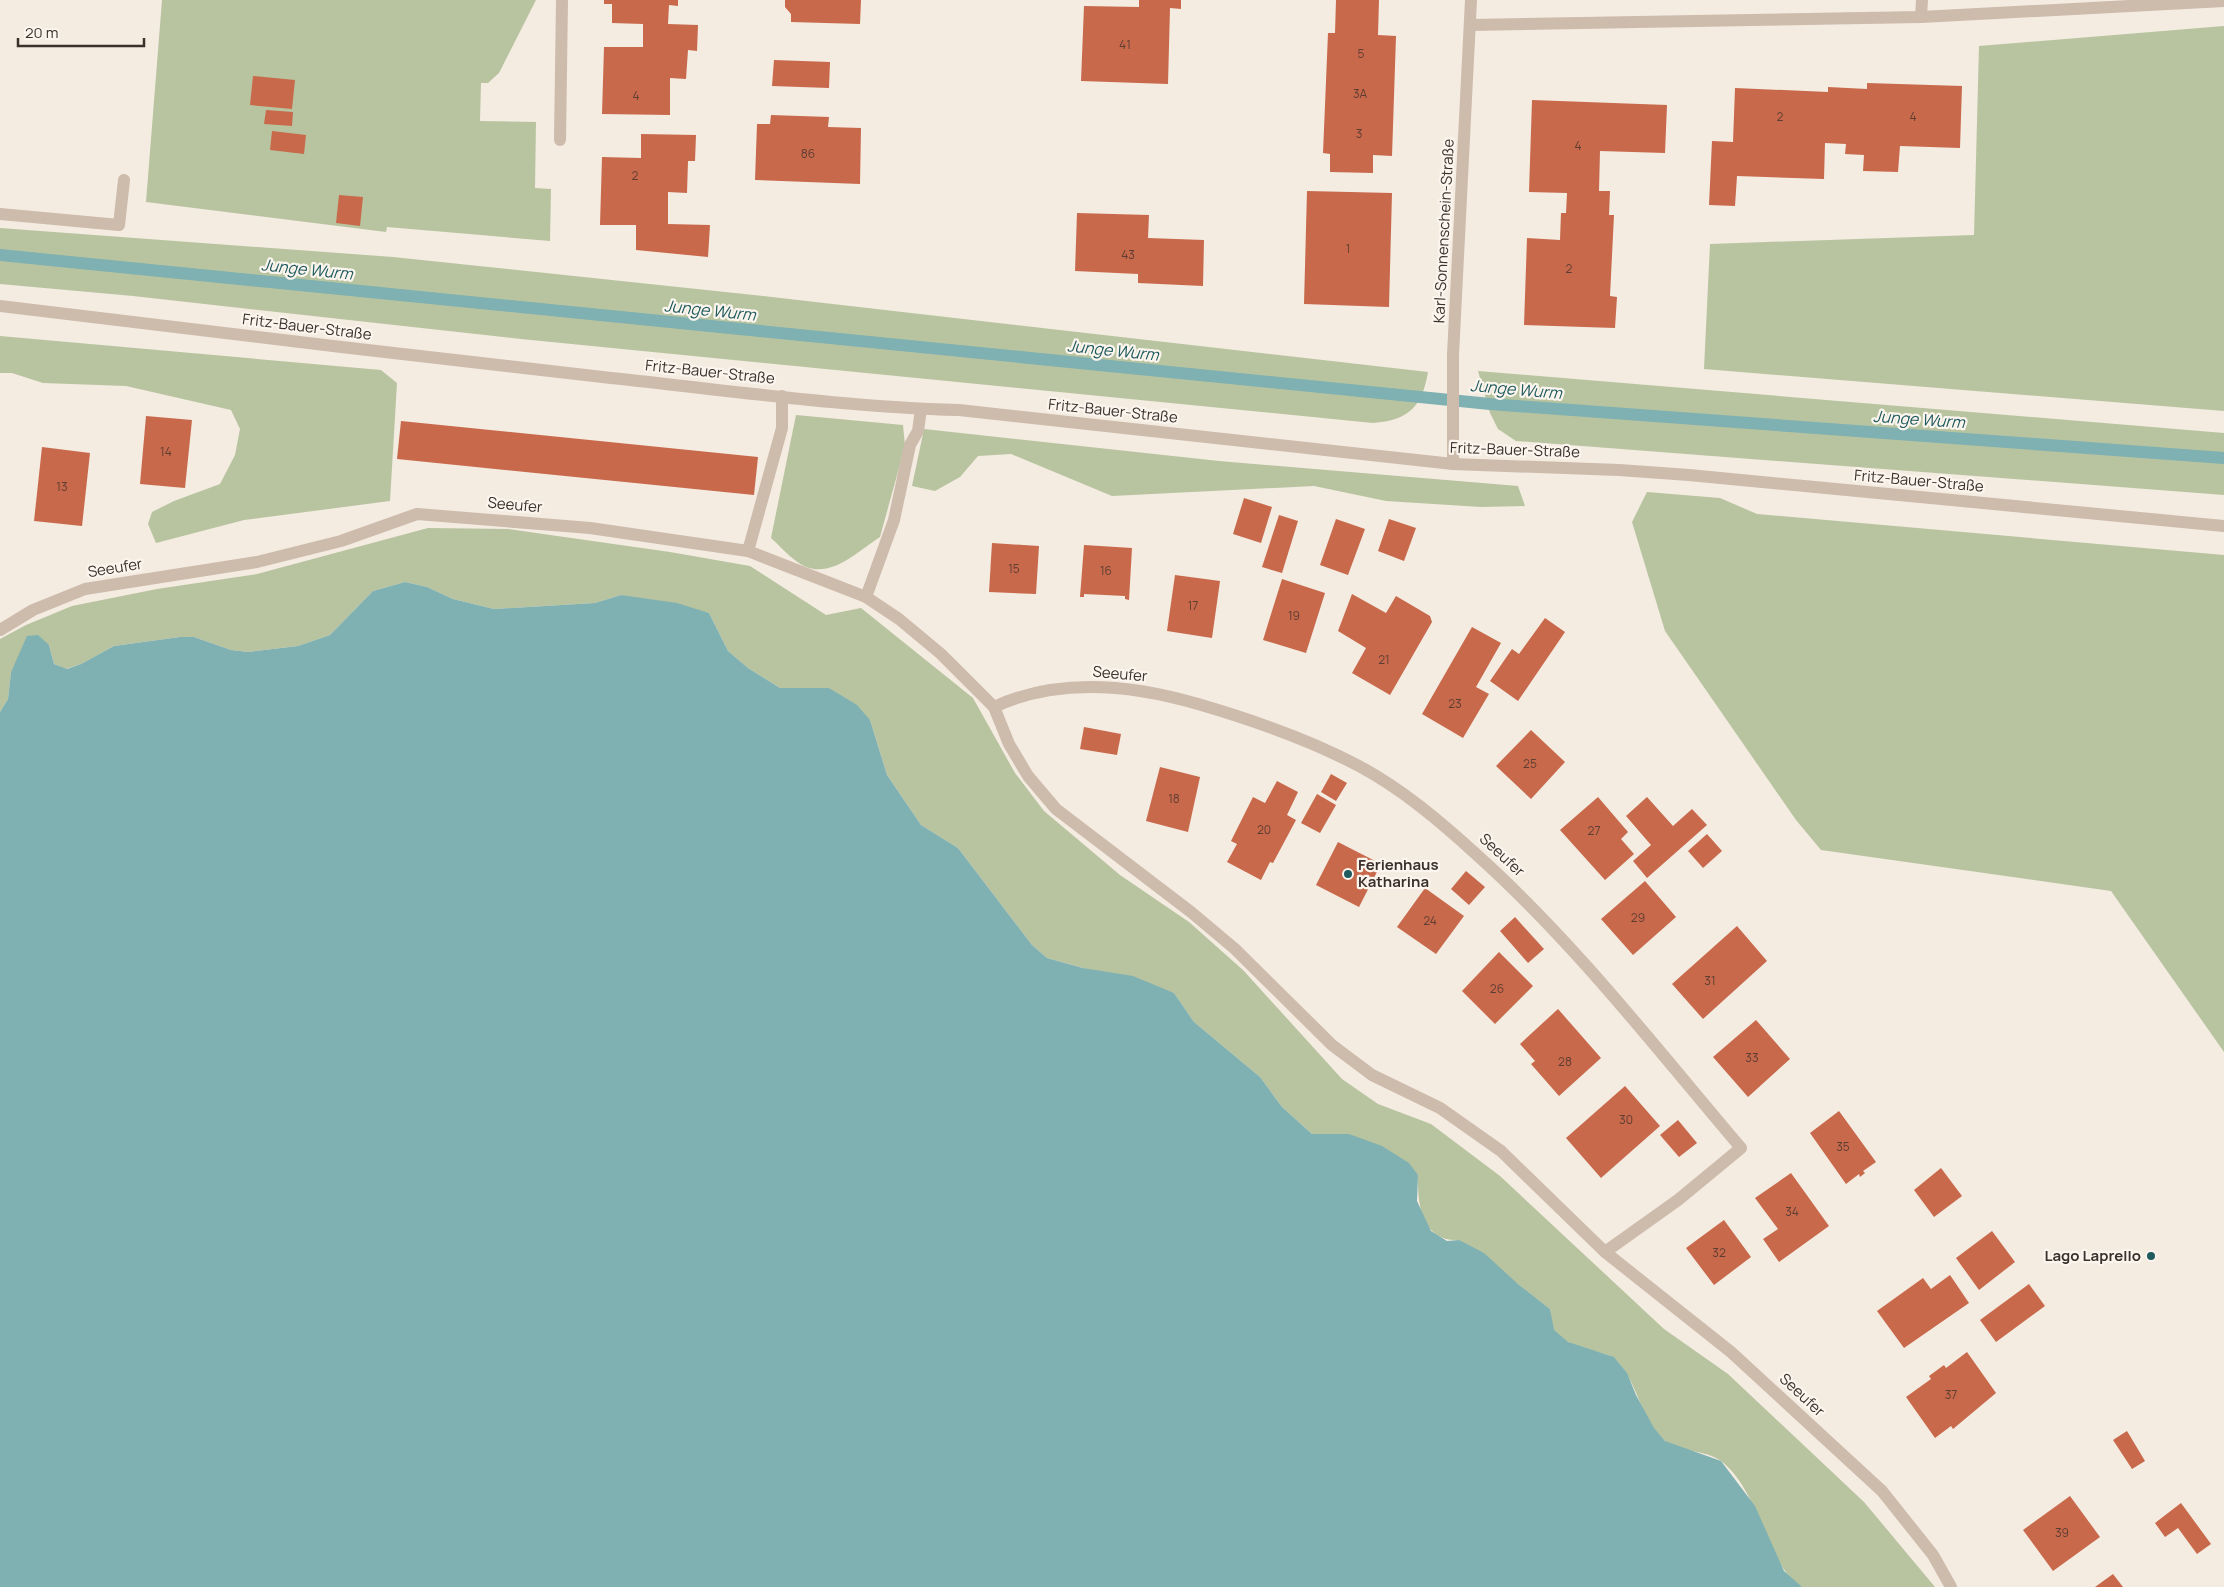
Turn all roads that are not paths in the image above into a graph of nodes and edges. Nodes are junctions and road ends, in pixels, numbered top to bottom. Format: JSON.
{"nodes":[{"id":1,"x":562,"y":0,"type":"edge"},
{"id":2,"x":1471,"y":0,"type":"edge"},
{"id":3,"x":1922,"y":0,"type":"edge"},
{"id":4,"x":2224,"y":1,"type":"edge"},
{"id":5,"x":1922,"y":17,"type":"junction"},
{"id":6,"x":1470,"y":25,"type":"junction"},
{"id":7,"x":560,"y":140,"type":"dead end"},
{"id":8,"x":124,"y":180,"type":"dead end"},
{"id":9,"x":0,"y":214,"type":"edge"},
{"id":10,"x":0,"y":306,"type":"edge"},
{"id":11,"x":782,"y":396,"type":"junction"},
{"id":12,"x":921,"y":409,"type":"junction"},
{"id":13,"x":1453,"y":464,"type":"junction"},
{"id":14,"x":2224,"y":526,"type":"edge"},
{"id":15,"x":748,"y":551,"type":"junction"},
{"id":16,"x":866,"y":597,"type":"junction"},
{"id":17,"x":0,"y":630,"type":"edge"},
{"id":18,"x":994,"y":707,"type":"junction"},
{"id":19,"x":1605,"y":1252,"type":"junction"},
{"id":20,"x":1950,"y":1587,"type":"edge"}],
"edges":[{"from":1,"to":7,"type":"street"},
{"from":2,"to":6,"type":"street","name":"Karl-Sonnenschein-Straße"},
{"from":3,"to":5,"type":"street"},
{"from":4,"to":5,"type":"street"},
{"from":5,"to":6,"type":"street"},
{"from":6,"to":13,"type":"street","name":"Karl-Sonnenschein-Straße"},
{"from":8,"to":9,"type":"street"},
{"from":10,"to":11,"type":"street","name":"Fritz-Bauer-Straße"},
{"from":11,"to":12,"type":"street","name":"Fritz-Bauer-Straße"},
{"from":11,"to":15,"type":"street"},
{"from":12,"to":13,"type":"street","name":"Fritz-Bauer-Straße"},
{"from":12,"to":16,"type":"street"},
{"from":13,"to":14,"type":"street","name":"Fritz-Bauer-Straße"},
{"from":15,"to":16,"type":"street","name":"Seeufer"},
{"from":15,"to":17,"type":"street","name":"Seeufer"},
{"from":16,"to":18,"type":"street","name":"Seeufer"},
{"from":18,"to":19,"type":"street","name":"Seeufer"},
{"from":18,"to":19,"type":"street","name":"Seeufer"},
{"from":19,"to":20,"type":"street","name":"Seeufer"}]}
